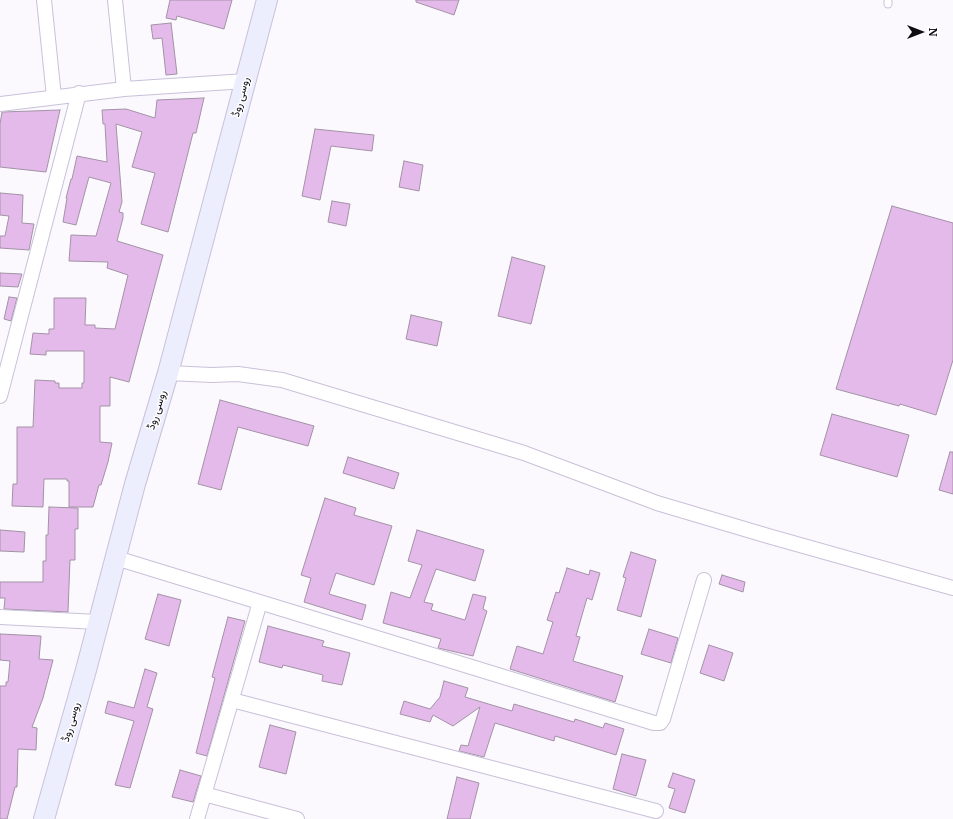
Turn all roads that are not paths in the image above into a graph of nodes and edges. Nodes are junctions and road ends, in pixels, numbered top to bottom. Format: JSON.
{"nodes":[{"id":1,"x":44,"y":0,"type":"edge"},
{"id":2,"x":115,"y":0,"type":"edge"},
{"id":3,"x":267,"y":0,"type":"edge"},
{"id":4,"x":246,"y":81,"type":"junction"},
{"id":5,"x":124,"y":89,"type":"junction"},
{"id":6,"x":79,"y":93,"type":"junction"},
{"id":7,"x":54,"y":98,"type":"junction"},
{"id":8,"x":0,"y":104,"type":"edge"},
{"id":9,"x":168,"y":374,"type":"junction"},
{"id":10,"x":0,"y":396,"type":"edge"},
{"id":11,"x":116,"y":558,"type":"junction"},
{"id":12,"x":704,"y":580,"type":"dead end"},
{"id":13,"x":953,"y":588,"type":"edge"},
{"id":14,"x":260,"y":602,"type":"junction"},
{"id":15,"x":0,"y":617,"type":"edge"},
{"id":16,"x":98,"y":622,"type":"junction"},
{"id":17,"x":232,"y":700,"type":"junction"},
{"id":18,"x":204,"y":794,"type":"junction"},
{"id":19,"x":656,"y":811,"type":"dead end"},
{"id":20,"x":44,"y":819,"type":"edge"},
{"id":21,"x":197,"y":819,"type":"edge"},
{"id":22,"x":297,"y":819,"type":"edge"}],
"edges":[{"from":1,"to":7,"type":"street"},
{"from":2,"to":5,"type":"street"},
{"from":3,"to":4,"type":"main road","name":"روسی روڈ"},
{"from":4,"to":5,"type":"street"},
{"from":4,"to":9,"type":"main road","name":"روسی روڈ"},
{"from":5,"to":6,"type":"street"},
{"from":6,"to":7,"type":"street"},
{"from":6,"to":10,"type":"street"},
{"from":7,"to":8,"type":"street"},
{"from":9,"to":11,"type":"main road","name":"روسی روڈ"},
{"from":9,"to":13,"type":"street"},
{"from":11,"to":14,"type":"street"},
{"from":11,"to":16,"type":"main road","name":"روسی روڈ"},
{"from":12,"to":14,"type":"street"},
{"from":14,"to":17,"type":"street"},
{"from":15,"to":16,"type":"street"},
{"from":16,"to":20,"type":"main road","name":"روسی روڈ"},
{"from":17,"to":18,"type":"street"},
{"from":17,"to":19,"type":"street"},
{"from":18,"to":21,"type":"street"},
{"from":18,"to":22,"type":"street"}]}
